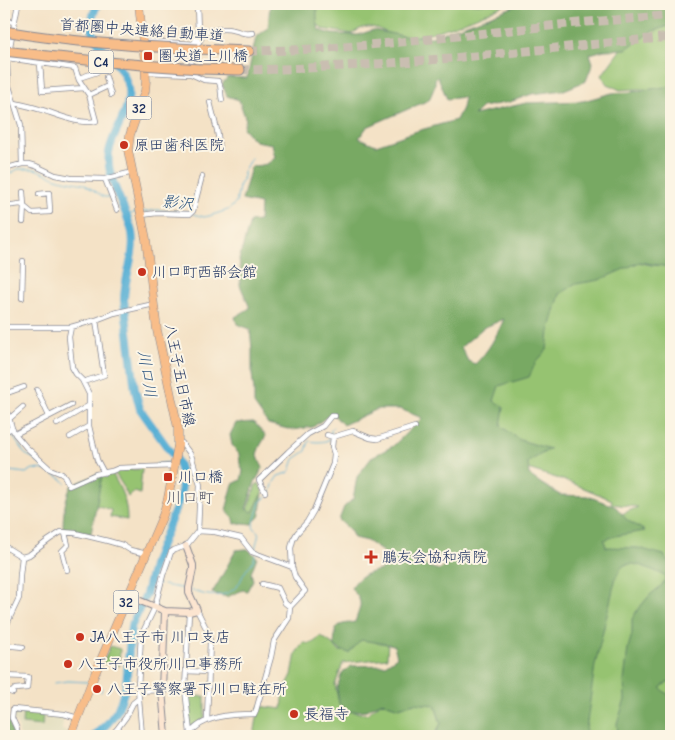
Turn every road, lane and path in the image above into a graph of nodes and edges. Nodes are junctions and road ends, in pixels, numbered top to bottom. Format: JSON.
{"nodes":[{"id":1,"x":18,"y":4,"type":"edge"},
{"id":2,"x":141,"y":4,"type":"edge"},
{"id":3,"x":197,"y":4,"type":"edge"},
{"id":4,"x":4,"y":20,"type":"edge"},
{"id":5,"x":14,"y":22,"type":"junction"},
{"id":6,"x":4,"y":31,"type":"edge"},
{"id":7,"x":253,"y":32,"type":"dead end"},
{"id":8,"x":143,"y":41,"type":"junction"},
{"id":9,"x":194,"y":46,"type":"junction"},
{"id":10,"x":249,"y":51,"type":"tunnel mouth"},
{"id":11,"x":6,"y":55,"type":"edge"},
{"id":12,"x":40,"y":63,"type":"junction"},
{"id":13,"x":240,"y":70,"type":"tunnel mouth"},
{"id":14,"x":195,"y":71,"type":"junction"},
{"id":15,"x":97,"y":72,"type":"dead end"},
{"id":16,"x":146,"y":72,"type":"junction"},
{"id":17,"x":106,"y":77,"type":"dead end"},
{"id":18,"x":79,"y":78,"type":"junction"},
{"id":19,"x":108,"y":86,"type":"junction"},
{"id":20,"x":84,"y":88,"type":"junction"},
{"id":21,"x":89,"y":95,"type":"junction"},
{"id":22,"x":110,"y":95,"type":"dead end"},
{"id":23,"x":222,"y":100,"type":"dead end"},
{"id":24,"x":210,"y":102,"type":"dead end"},
{"id":25,"x":15,"y":103,"type":"junction"},
{"id":26,"x":220,"y":148,"type":"dead end"},
{"id":27,"x":22,"y":164,"type":"junction"},
{"id":28,"x":4,"y":169,"type":"edge"},
{"id":29,"x":133,"y":172,"type":"junction"},
{"id":30,"x":202,"y":176,"type":"dead end"},
{"id":31,"x":107,"y":178,"type":"junction"},
{"id":32,"x":23,"y":192,"type":"dead end"},
{"id":33,"x":39,"y":194,"type":"dead end"},
{"id":34,"x":4,"y":206,"type":"edge"},
{"id":35,"x":24,"y":206,"type":"junction"},
{"id":36,"x":117,"y":210,"type":"dead end"},
{"id":37,"x":141,"y":212,"type":"junction"},
{"id":38,"x":23,"y":222,"type":"dead end"},
{"id":39,"x":23,"y":261,"type":"dead end"},
{"id":40,"x":22,"y":298,"type":"dead end"},
{"id":41,"x":154,"y":304,"type":"junction"},
{"id":42,"x":96,"y":320,"type":"junction"},
{"id":43,"x":72,"y":327,"type":"junction"},
{"id":44,"x":4,"y":328,"type":"edge"},
{"id":45,"x":4,"y":378,"type":"edge"},
{"id":46,"x":83,"y":382,"type":"junction"},
{"id":47,"x":24,"y":387,"type":"dead end"},
{"id":48,"x":37,"y":390,"type":"dead end"},
{"id":49,"x":7,"y":393,"type":"junction"},
{"id":50,"x":70,"y":405,"type":"dead end"},
{"id":51,"x":88,"y":406,"type":"junction"},
{"id":52,"x":23,"y":407,"type":"dead end"},
{"id":53,"x":60,"y":410,"type":"junction"},
{"id":54,"x":49,"y":416,"type":"junction"},
{"id":55,"x":335,"y":416,"type":"dead end"},
{"id":56,"x":9,"y":419,"type":"junction"},
{"id":57,"x":65,"y":419,"type":"junction"},
{"id":58,"x":57,"y":424,"type":"dead end"},
{"id":59,"x":89,"y":426,"type":"junction"},
{"id":60,"x":415,"y":427,"type":"dead end"},
{"id":61,"x":8,"y":430,"type":"edge"},
{"id":62,"x":15,"y":434,"type":"junction"},
{"id":63,"x":70,"y":436,"type":"dead end"},
{"id":64,"x":178,"y":443,"type":"junction"},
{"id":65,"x":174,"y":466,"type":"junction"},
{"id":66,"x":104,"y":473,"type":"junction"},
{"id":67,"x":265,"y":492,"type":"dead end"},
{"id":68,"x":198,"y":531,"type":"junction"},
{"id":69,"x":65,"y":533,"type":"junction"},
{"id":70,"x":4,"y":546,"type":"edge"},
{"id":71,"x":186,"y":546,"type":"junction"},
{"id":72,"x":147,"y":554,"type":"junction"},
{"id":73,"x":22,"y":557,"type":"junction"},
{"id":74,"x":292,"y":567,"type":"junction"},
{"id":75,"x":67,"y":570,"type":"dead end"},
{"id":76,"x":262,"y":584,"type":"dead end"},
{"id":77,"x":128,"y":596,"type":"junction"},
{"id":78,"x":153,"y":606,"type":"junction"},
{"id":79,"x":290,"y":607,"type":"junction"},
{"id":80,"x":197,"y":610,"type":"junction"},
{"id":81,"x":165,"y":611,"type":"junction"},
{"id":82,"x":189,"y":612,"type":"junction"},
{"id":83,"x":4,"y":630,"type":"edge"},
{"id":84,"x":4,"y":645,"type":"edge"},
{"id":85,"x":23,"y":647,"type":"dead end"},
{"id":86,"x":186,"y":671,"type":"junction"},
{"id":87,"x":209,"y":672,"type":"junction"},
{"id":88,"x":4,"y":676,"type":"edge"},
{"id":89,"x":186,"y":689,"type":"junction"},
{"id":90,"x":4,"y":690,"type":"edge"},
{"id":91,"x":162,"y":690,"type":"junction"},
{"id":92,"x":138,"y":691,"type":"junction"},
{"id":93,"x":138,"y":699,"type":"junction"},
{"id":94,"x":78,"y":718,"type":"junction"},
{"id":95,"x":208,"y":720,"type":"junction"},
{"id":96,"x":117,"y":729,"type":"junction"},
{"id":97,"x":189,"y":735,"type":"edge"},
{"id":98,"x":17,"y":736,"type":"edge"},
{"id":99,"x":71,"y":736,"type":"edge"},
{"id":100,"x":111,"y":736,"type":"edge"},
{"id":101,"x":118,"y":736,"type":"edge"},
{"id":102,"x":142,"y":736,"type":"edge"},
{"id":103,"x":166,"y":736,"type":"edge"}],
"edges":[{"from":1,"to":5,"type":"street"},
{"from":2,"to":8,"type":"main road","name":"八王子五日市線","number":"32"},
{"from":3,"to":9,"type":"street"},
{"from":4,"to":5,"type":"street"},
{"from":5,"to":11,"type":"street"},
{"from":6,"to":9,"type":"highway","name":"首都圏中央連絡自動車道","number":"C4","bridge":true},
{"from":7,"to":9,"type":"street"},
{"from":8,"to":9,"type":"street"},
{"from":8,"to":16,"type":"main road","name":"八王子五日市線","number":"32"},
{"from":9,"to":10,"type":"highway","name":"首都圏中央連絡自動車道","number":"C4"},
{"from":9,"to":14,"type":"street"},
{"from":11,"to":12,"type":"street"},
{"from":11,"to":14,"type":"highway","number":"C4","bridge":true},
{"from":11,"to":25,"type":"street"},
{"from":12,"to":18,"type":"street"},
{"from":12,"to":20,"type":"street"},
{"from":13,"to":14,"type":"highway","number":"C4"},
{"from":14,"to":16,"type":"street"},
{"from":14,"to":23,"type":"street"},
{"from":15,"to":18,"type":"street"},
{"from":16,"to":29,"type":"main road","name":"八王子五日市線","number":"32"},
{"from":17,"to":19,"type":"street"},
{"from":18,"to":20,"type":"street"},
{"from":19,"to":21,"type":"street"},
{"from":19,"to":22,"type":"street"},
{"from":20,"to":21,"type":"street"},
{"from":21,"to":25,"type":"street"},
{"from":24,"to":26,"type":"street"},
{"from":25,"to":27,"type":"street"},
{"from":27,"to":28,"type":"street"},
{"from":27,"to":31,"type":"street"},
{"from":29,"to":31,"type":"street"},
{"from":29,"to":37,"type":"main road","name":"八王子五日市線","number":"32"},
{"from":30,"to":37,"type":"street"},
{"from":31,"to":36,"type":"street"},
{"from":32,"to":35,"type":"street"},
{"from":33,"to":35,"type":"street"},
{"from":34,"to":35,"type":"street"},
{"from":35,"to":38,"type":"street"},
{"from":37,"to":41,"type":"main road","name":"八王子五日市線","number":"32"},
{"from":39,"to":40,"type":"street"},
{"from":41,"to":42,"type":"street"},
{"from":41,"to":64,"type":"main road","name":"八王子五日市線","number":"32"},
{"from":42,"to":43,"type":"street"},
{"from":42,"to":46,"type":"street"},
{"from":43,"to":44,"type":"street"},
{"from":43,"to":46,"type":"street"},
{"from":45,"to":49,"type":"street"},
{"from":46,"to":51,"type":"street"},
{"from":47,"to":49,"type":"street"},
{"from":48,"to":54,"type":"street"},
{"from":49,"to":56,"type":"street"},
{"from":50,"to":53,"type":"street"},
{"from":51,"to":57,"type":"street"},
{"from":51,"to":59,"type":"street"},
{"from":52,"to":56,"type":"street"},
{"from":53,"to":54,"type":"street"},
{"from":53,"to":57,"type":"street"},
{"from":54,"to":62,"type":"street"},
{"from":55,"to":67,"type":"street"},
{"from":56,"to":61,"type":"street"},
{"from":57,"to":58,"type":"street"},
{"from":59,"to":63,"type":"street"},
{"from":59,"to":66,"type":"street"},
{"from":60,"to":74,"type":"street"},
{"from":61,"to":62,"type":"street"},
{"from":62,"to":66,"type":"street"},
{"from":64,"to":65,"type":"main road","name":"八王子五日市線","number":"32"},
{"from":64,"to":68,"type":"street"},
{"from":65,"to":66,"type":"street"},
{"from":65,"to":72,"type":"main road","name":"八王子五日市線","number":"32"},
{"from":68,"to":71,"type":"street"},
{"from":68,"to":74,"type":"street"},
{"from":69,"to":72,"type":"street"},
{"from":69,"to":73,"type":"street"},
{"from":69,"to":75,"type":"street"},
{"from":70,"to":73,"type":"street"},
{"from":71,"to":78,"type":"street"},
{"from":71,"to":80,"type":"street"},
{"from":72,"to":77,"type":"main road","name":"八王子五日市線","number":"32"},
{"from":73,"to":83,"type":"street"},
{"from":74,"to":79,"type":"street"},
{"from":76,"to":79,"type":"street"},
{"from":77,"to":78,"type":"street"},
{"from":77,"to":94,"type":"main road","name":"八王子五日市線","number":"32"},
{"from":78,"to":81,"type":"street"},
{"from":78,"to":92,"type":"street"},
{"from":79,"to":95,"type":"street"},
{"from":80,"to":82,"type":"street"},
{"from":80,"to":87,"type":"street"},
{"from":81,"to":82,"type":"street"},
{"from":81,"to":91,"type":"street"},
{"from":82,"to":86,"type":"street"},
{"from":84,"to":85,"type":"street"},
{"from":86,"to":87,"type":"street"},
{"from":86,"to":89,"type":"street"},
{"from":87,"to":95,"type":"street"},
{"from":88,"to":90,"type":"street"},
{"from":89,"to":91,"type":"street"},
{"from":89,"to":97,"type":"street"},
{"from":91,"to":92,"type":"street"},
{"from":91,"to":103,"type":"street"},
{"from":92,"to":93,"type":"street"},
{"from":93,"to":96,"type":"street"},
{"from":93,"to":102,"type":"street"},
{"from":94,"to":98,"type":"street"},
{"from":94,"to":99,"type":"main road","name":"八王子五日市線","number":"32"},
{"from":95,"to":97,"type":"street"},
{"from":96,"to":100,"type":"street"},
{"from":96,"to":101,"type":"street"}]}
